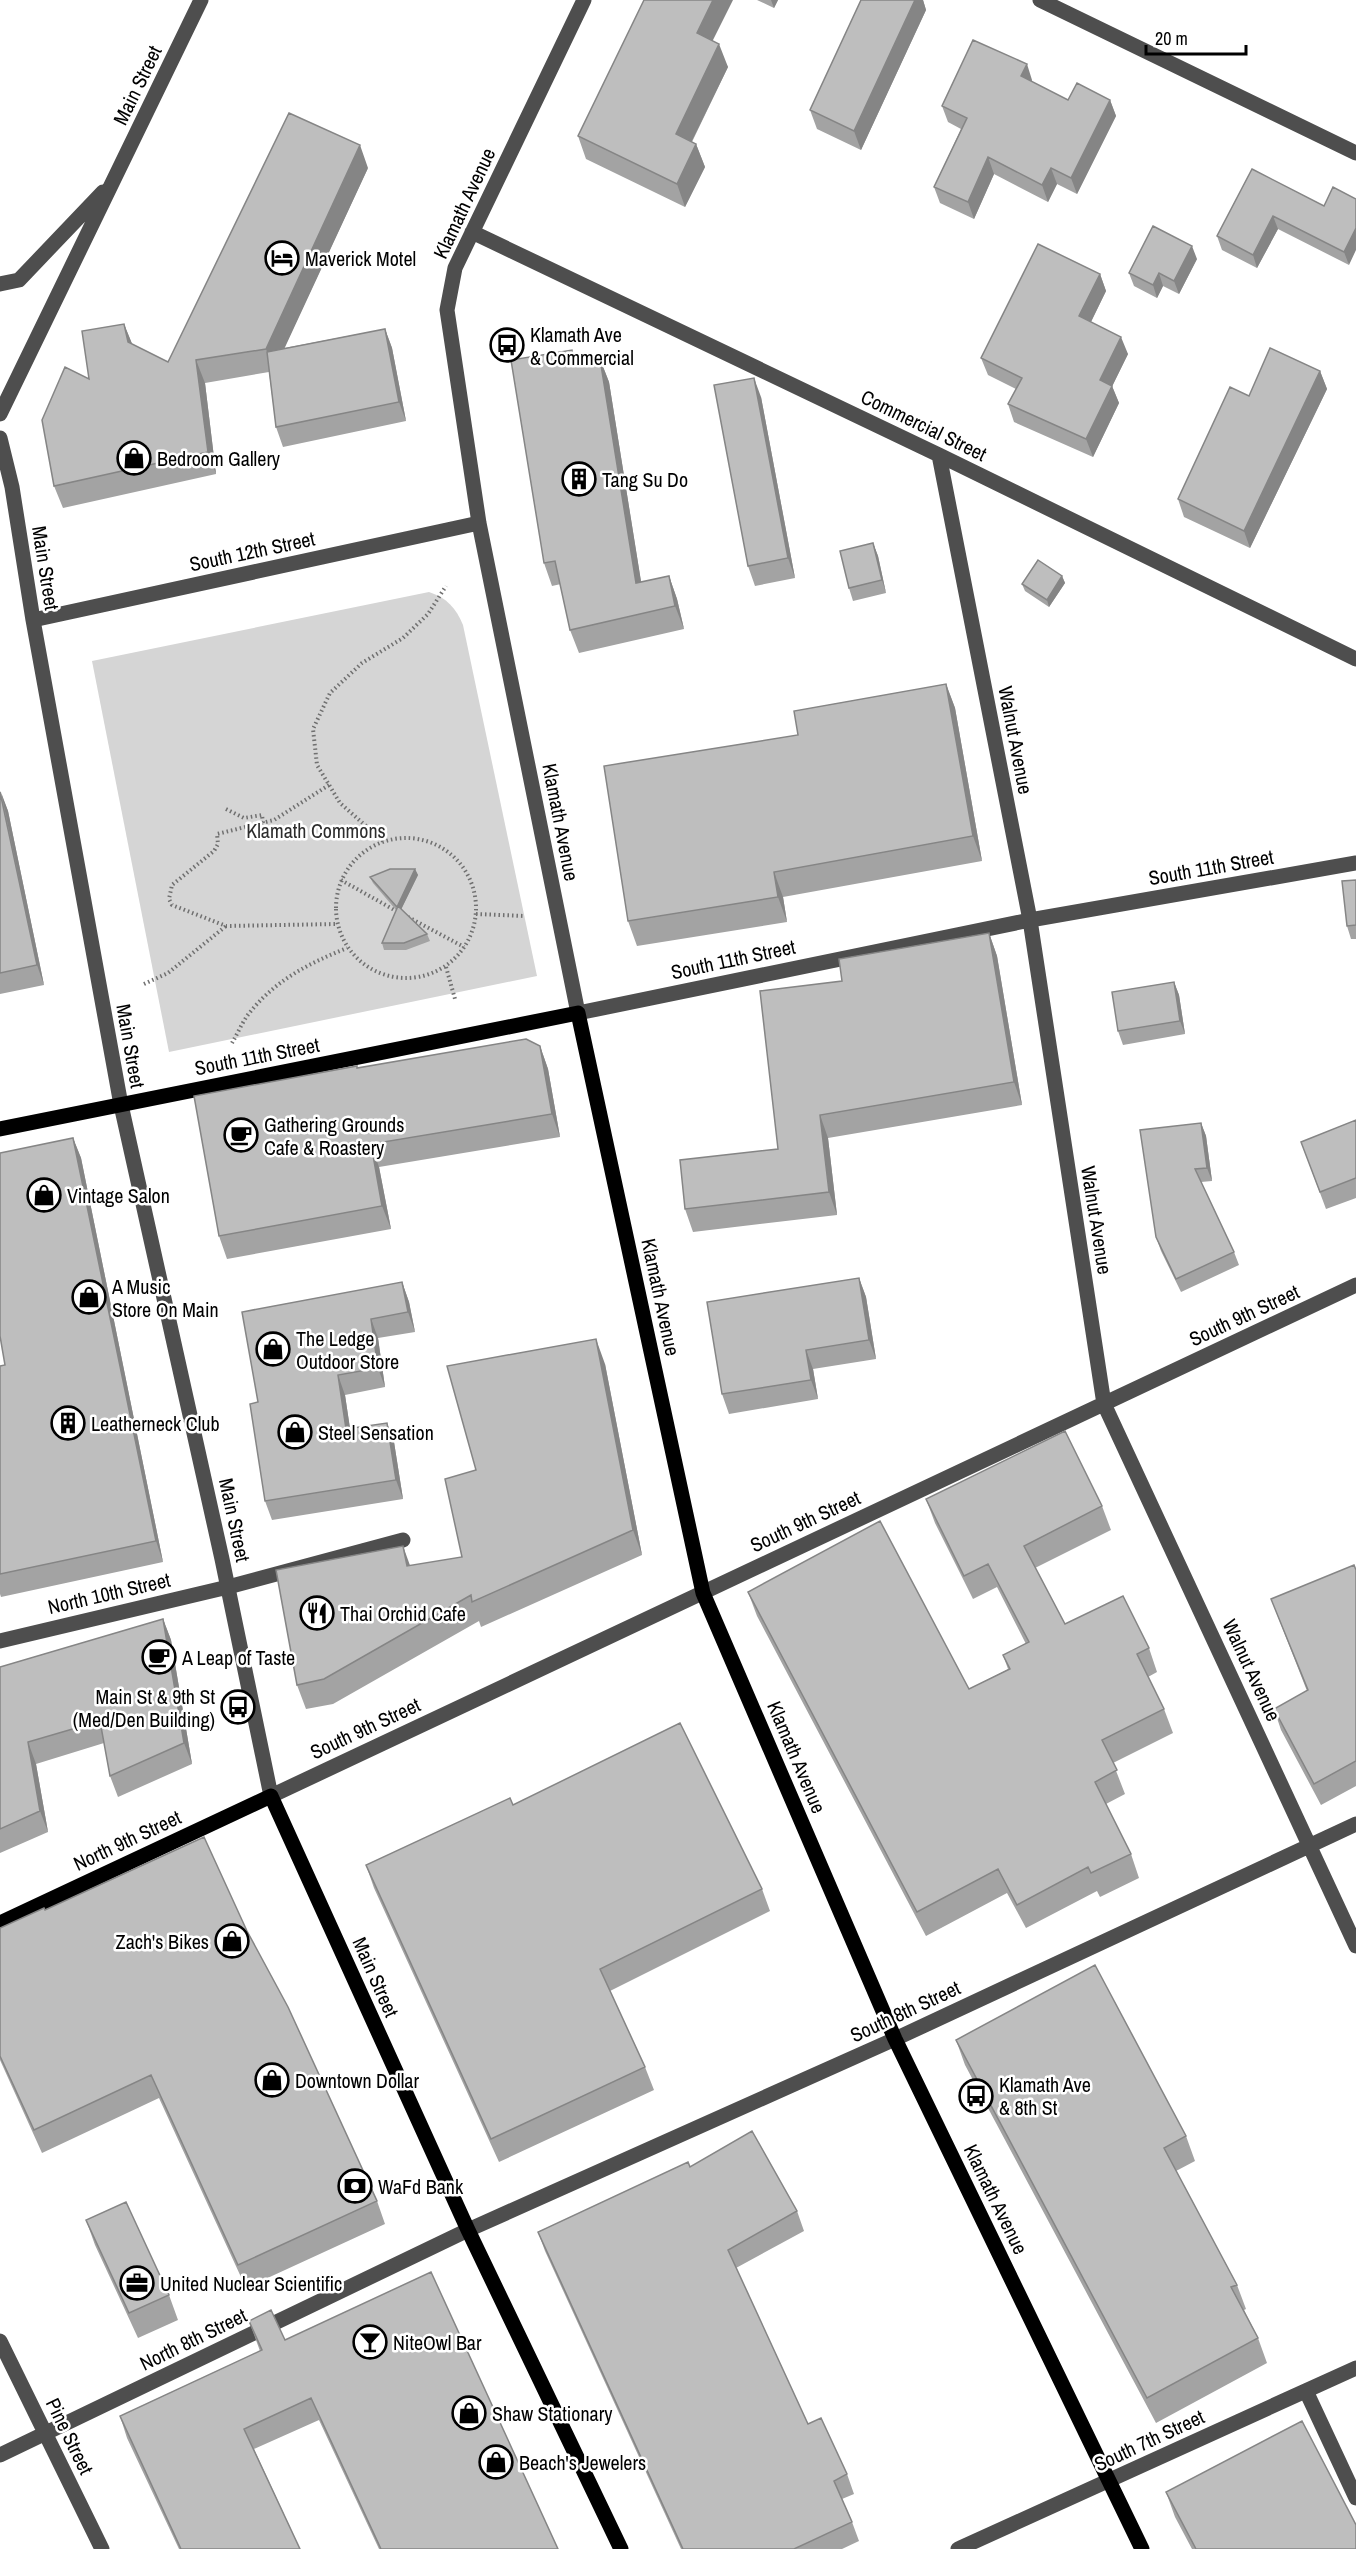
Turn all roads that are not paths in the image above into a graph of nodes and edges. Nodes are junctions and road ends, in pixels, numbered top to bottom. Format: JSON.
{"nodes":[{"id":1,"x":201,"y":0,"type":"edge"},
{"id":2,"x":584,"y":0,"type":"edge"},
{"id":3,"x":1040,"y":0,"type":"edge"},
{"id":4,"x":1356,"y":153,"type":"edge"},
{"id":5,"x":113,"y":181,"type":"junction"},
{"id":6,"x":472,"y":232,"type":"junction"},
{"id":7,"x":0,"y":284,"type":"edge"},
{"id":8,"x":0,"y":414,"type":"edge"},
{"id":9,"x":0,"y":438,"type":"edge"},
{"id":10,"x":939,"y":455,"type":"junction"},
{"id":11,"x":16,"y":511,"type":"junction"},
{"id":12,"x":0,"y":513,"type":"edge"},
{"id":13,"x":479,"y":523,"type":"junction"},
{"id":14,"x":33,"y":620,"type":"junction"},
{"id":15,"x":1356,"y":659,"type":"edge"},
{"id":16,"x":1356,"y":863,"type":"edge"},
{"id":17,"x":1030,"y":920,"type":"junction"},
{"id":18,"x":578,"y":1012,"type":"junction"},
{"id":19,"x":121,"y":1105,"type":"junction"},
{"id":20,"x":0,"y":1129,"type":"edge"},
{"id":21,"x":1356,"y":1285,"type":"edge"},
{"id":22,"x":1104,"y":1404,"type":"junction"},
{"id":23,"x":403,"y":1540,"type":"dead end"},
{"id":24,"x":228,"y":1587,"type":"junction"},
{"id":25,"x":703,"y":1593,"type":"junction"},
{"id":26,"x":0,"y":1641,"type":"edge"},
{"id":27,"x":271,"y":1796,"type":"junction"},
{"id":28,"x":1356,"y":1824,"type":"edge"},
{"id":29,"x":1311,"y":1846,"type":"junction"},
{"id":30,"x":0,"y":1923,"type":"edge"},
{"id":31,"x":1356,"y":1946,"type":"edge"},
{"id":32,"x":895,"y":2039,"type":"junction"},
{"id":33,"x":468,"y":2230,"type":"junction"},
{"id":34,"x":0,"y":2341,"type":"edge"},
{"id":35,"x":1356,"y":2368,"type":"edge"},
{"id":36,"x":1306,"y":2391,"type":"junction"},
{"id":37,"x":45,"y":2434,"type":"junction"},
{"id":38,"x":0,"y":2455,"type":"edge"},
{"id":39,"x":1110,"y":2482,"type":"junction"},
{"id":40,"x":1356,"y":2498,"type":"edge"},
{"id":41,"x":102,"y":2549,"type":"edge"},
{"id":42,"x":621,"y":2549,"type":"edge"},
{"id":43,"x":958,"y":2549,"type":"edge"},
{"id":44,"x":1142,"y":2549,"type":"edge"}],
"edges":[{"from":1,"to":5,"type":"street","name":"Main Street"},
{"from":2,"to":6,"type":"street","name":"Klamath Avenue"},
{"from":3,"to":4,"type":"street"},
{"from":5,"to":7,"type":"street"},
{"from":5,"to":8,"type":"street","name":"Main Street"},
{"from":6,"to":10,"type":"street","name":"Commercial Street"},
{"from":6,"to":13,"type":"street","name":"Klamath Avenue"},
{"from":9,"to":11,"type":"street","name":"Main Street"},
{"from":10,"to":15,"type":"street","name":"Commercial Street"},
{"from":10,"to":17,"type":"street","name":"Walnut Avenue"},
{"from":11,"to":12,"type":"street"},
{"from":11,"to":14,"type":"street","name":"Main Street"},
{"from":13,"to":14,"type":"street","name":"South 12th Street"},
{"from":13,"to":18,"type":"street","name":"Klamath Avenue"},
{"from":14,"to":19,"type":"street","name":"Main Street"},
{"from":16,"to":17,"type":"street","name":"South 11th Street"},
{"from":17,"to":18,"type":"street","name":"South 11th Street"},
{"from":17,"to":22,"type":"street","name":"Walnut Avenue"},
{"from":18,"to":19,"type":"main road","name":"South 11th Street"},
{"from":18,"to":25,"type":"main road","name":"Klamath Avenue"},
{"from":19,"to":20,"type":"main road","name":"South 11th Street"},
{"from":19,"to":24,"type":"street","name":"Main Street"},
{"from":21,"to":22,"type":"street","name":"South 9th Street"},
{"from":22,"to":25,"type":"street","name":"South 9th Street"},
{"from":22,"to":29,"type":"street","name":"Walnut Avenue"},
{"from":23,"to":24,"type":"street","name":"North 10th Street"},
{"from":24,"to":26,"type":"street","name":"North 10th Street"},
{"from":24,"to":27,"type":"street","name":"Main Street"},
{"from":25,"to":27,"type":"street","name":"South 9th Street"},
{"from":25,"to":32,"type":"main road","name":"Klamath Avenue"},
{"from":27,"to":30,"type":"main road","name":"North 9th Street"},
{"from":27,"to":33,"type":"main road","name":"Main Street"},
{"from":28,"to":29,"type":"street","name":"South 8th Street"},
{"from":29,"to":31,"type":"street","name":"Walnut Avenue"},
{"from":29,"to":32,"type":"street","name":"South 8th Street"},
{"from":32,"to":33,"type":"street","name":"South 8th Street"},
{"from":32,"to":39,"type":"main road","name":"Klamath Avenue"},
{"from":33,"to":37,"type":"street","name":"North 8th Street"},
{"from":33,"to":42,"type":"main road","name":"Main Street"},
{"from":34,"to":37,"type":"street","name":"Pine Street"},
{"from":35,"to":36,"type":"street","name":"South 7th Street"},
{"from":36,"to":39,"type":"street","name":"South 7th Street"},
{"from":36,"to":40,"type":"street"},
{"from":37,"to":38,"type":"street","name":"North 8th Street"},
{"from":37,"to":41,"type":"street","name":"Pine Street"},
{"from":39,"to":43,"type":"street","name":"South 7th Street"},
{"from":39,"to":44,"type":"main road","name":"Klamath Avenue"}]}
